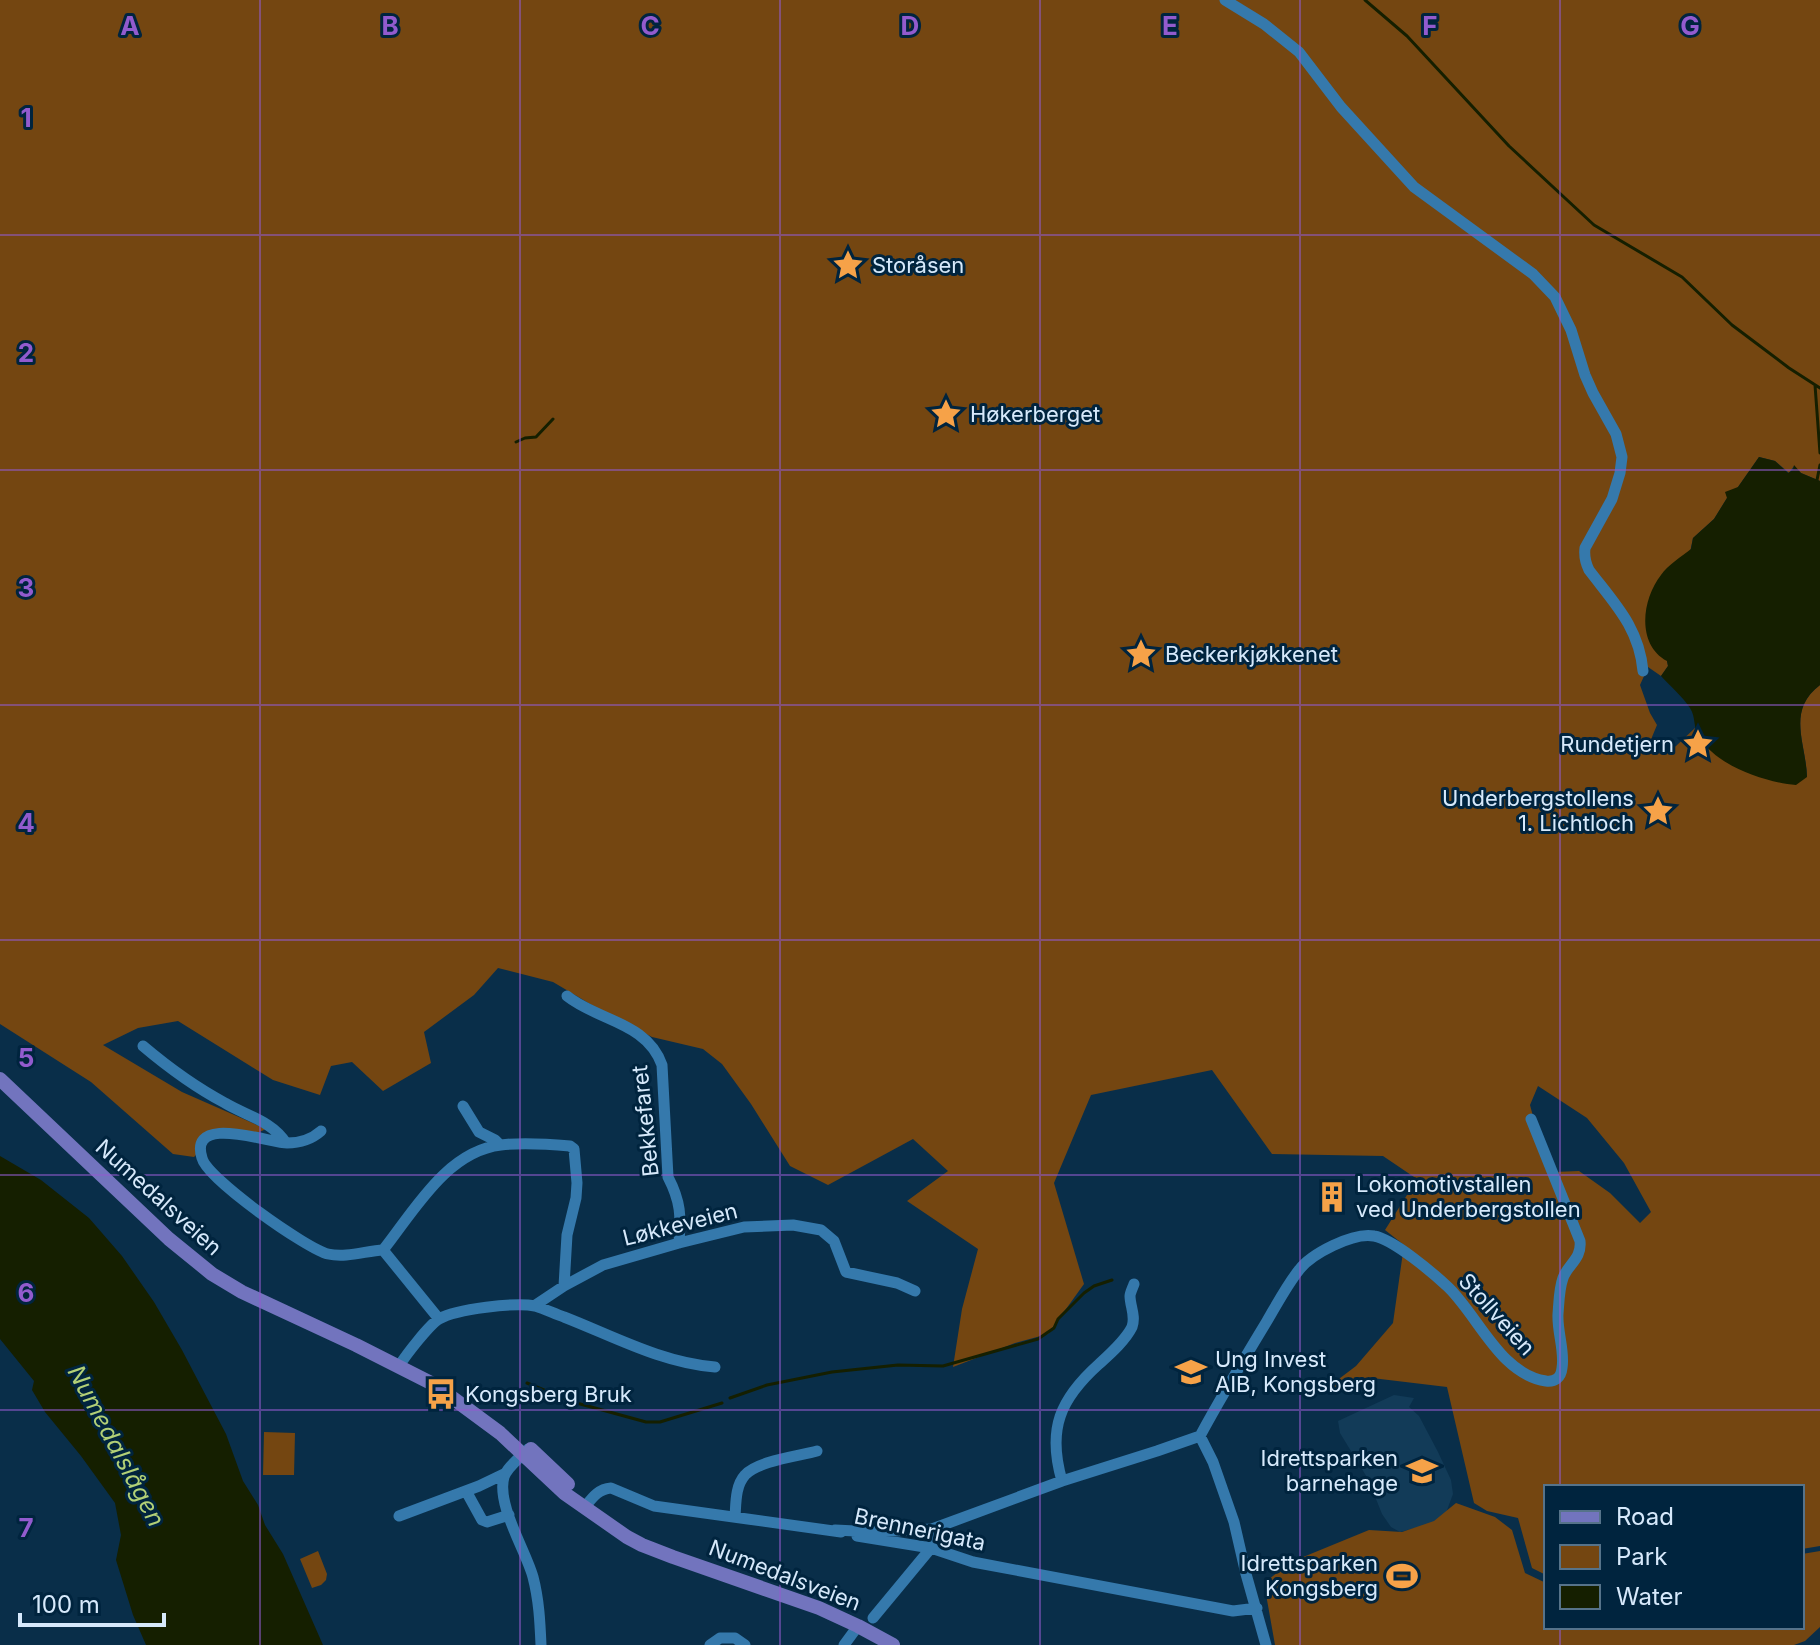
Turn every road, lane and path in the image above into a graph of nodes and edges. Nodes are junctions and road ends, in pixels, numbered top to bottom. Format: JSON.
{"nodes":[{"id":1,"x":1225,"y":0,"type":"edge"},
{"id":2,"x":1643,"y":671,"type":"dead end"},
{"id":3,"x":567,"y":996,"type":"dead end"},
{"id":4,"x":143,"y":1046,"type":"dead end"},
{"id":5,"x":0,"y":1079,"type":"edge"},
{"id":6,"x":463,"y":1106,"type":"dead end"},
{"id":7,"x":1531,"y":1119,"type":"dead end"},
{"id":8,"x":321,"y":1131,"type":"dead end"},
{"id":9,"x":286,"y":1143,"type":"junction"},
{"id":10,"x":505,"y":1145,"type":"junction"},
{"id":11,"x":679,"y":1243,"type":"junction"},
{"id":12,"x":383,"y":1250,"type":"junction"},
{"id":13,"x":1134,"y":1284,"type":"dead end"},
{"id":14,"x":564,"y":1286,"type":"junction"},
{"id":15,"x":915,"y":1291,"type":"dead end"},
{"id":16,"x":534,"y":1306,"type":"junction"},
{"id":17,"x":439,"y":1319,"type":"junction"},
{"id":18,"x":399,"y":1366,"type":"junction"},
{"id":19,"x":715,"y":1367,"type":"dead end"},
{"id":20,"x":1200,"y":1436,"type":"junction"},
{"id":21,"x":526,"y":1451,"type":"junction"},
{"id":22,"x":817,"y":1451,"type":"dead end"},
{"id":23,"x":504,"y":1474,"type":"junction"},
{"id":24,"x":1062,"y":1481,"type":"junction"},
{"id":25,"x":466,"y":1491,"type":"junction"},
{"id":26,"x":587,"y":1504,"type":"junction"},
{"id":27,"x":509,"y":1515,"type":"junction"},
{"id":28,"x":399,"y":1516,"type":"dead end"},
{"id":29,"x":735,"y":1517,"type":"junction"},
{"id":30,"x":932,"y":1529,"type":"junction"},
{"id":31,"x":835,"y":1530,"type":"junction"},
{"id":32,"x":931,"y":1548,"type":"junction"},
{"id":33,"x":1257,"y":1608,"type":"junction"},
{"id":34,"x":873,"y":1618,"type":"dead end"},
{"id":35,"x":858,"y":1626,"type":"junction"},
{"id":36,"x":541,"y":1645,"type":"edge"},
{"id":37,"x":710,"y":1645,"type":"edge"},
{"id":38,"x":745,"y":1645,"type":"edge"},
{"id":39,"x":844,"y":1645,"type":"edge"},
{"id":40,"x":893,"y":1645,"type":"edge"},
{"id":41,"x":1266,"y":1645,"type":"edge"}],
"edges":[{"from":1,"to":2,"type":"street"},
{"from":3,"to":11,"type":"street","name":"Bekkefaret"},
{"from":4,"to":9,"type":"street"},
{"from":5,"to":18,"type":"main road","name":"Numedalsveien"},
{"from":6,"to":10,"type":"street"},
{"from":7,"to":20,"type":"street","name":"Stollveien"},
{"from":8,"to":9,"type":"street"},
{"from":9,"to":12,"type":"street"},
{"from":10,"to":12,"type":"street"},
{"from":10,"to":14,"type":"street"},
{"from":11,"to":14,"type":"street","name":"Løkkeveien"},
{"from":11,"to":15,"type":"street","name":"Løkkeveien"},
{"from":12,"to":17,"type":"street"},
{"from":13,"to":24,"type":"street"},
{"from":14,"to":16,"type":"street","name":"Løkkeveien"},
{"from":16,"to":17,"type":"street"},
{"from":16,"to":19,"type":"street"},
{"from":17,"to":18,"type":"street"},
{"from":18,"to":21,"type":"main road","name":"Numedalsveien"},
{"from":20,"to":24,"type":"street"},
{"from":20,"to":33,"type":"street"},
{"from":21,"to":23,"type":"street"},
{"from":21,"to":26,"type":"main road","name":"Numedalsveien"},
{"from":22,"to":29,"type":"street"},
{"from":23,"to":25,"type":"street"},
{"from":23,"to":27,"type":"street"},
{"from":24,"to":30,"type":"street"},
{"from":25,"to":27,"type":"street"},
{"from":25,"to":28,"type":"street"},
{"from":26,"to":29,"type":"street","name":"Brennerigata"},
{"from":26,"to":35,"type":"main road","name":"Numedalsveien"},
{"from":27,"to":36,"type":"street"},
{"from":29,"to":31,"type":"street","name":"Brennerigata"},
{"from":30,"to":31,"type":"street"},
{"from":30,"to":32,"type":"street"},
{"from":31,"to":32,"type":"street","name":"Brennerigata"},
{"from":32,"to":33,"type":"street","name":"Brennerigata"},
{"from":32,"to":34,"type":"street"},
{"from":33,"to":41,"type":"street"},
{"from":35,"to":39,"type":"street"},
{"from":35,"to":40,"type":"main road","name":"Numedalsveien"},
{"from":37,"to":38,"type":"street"}]}
